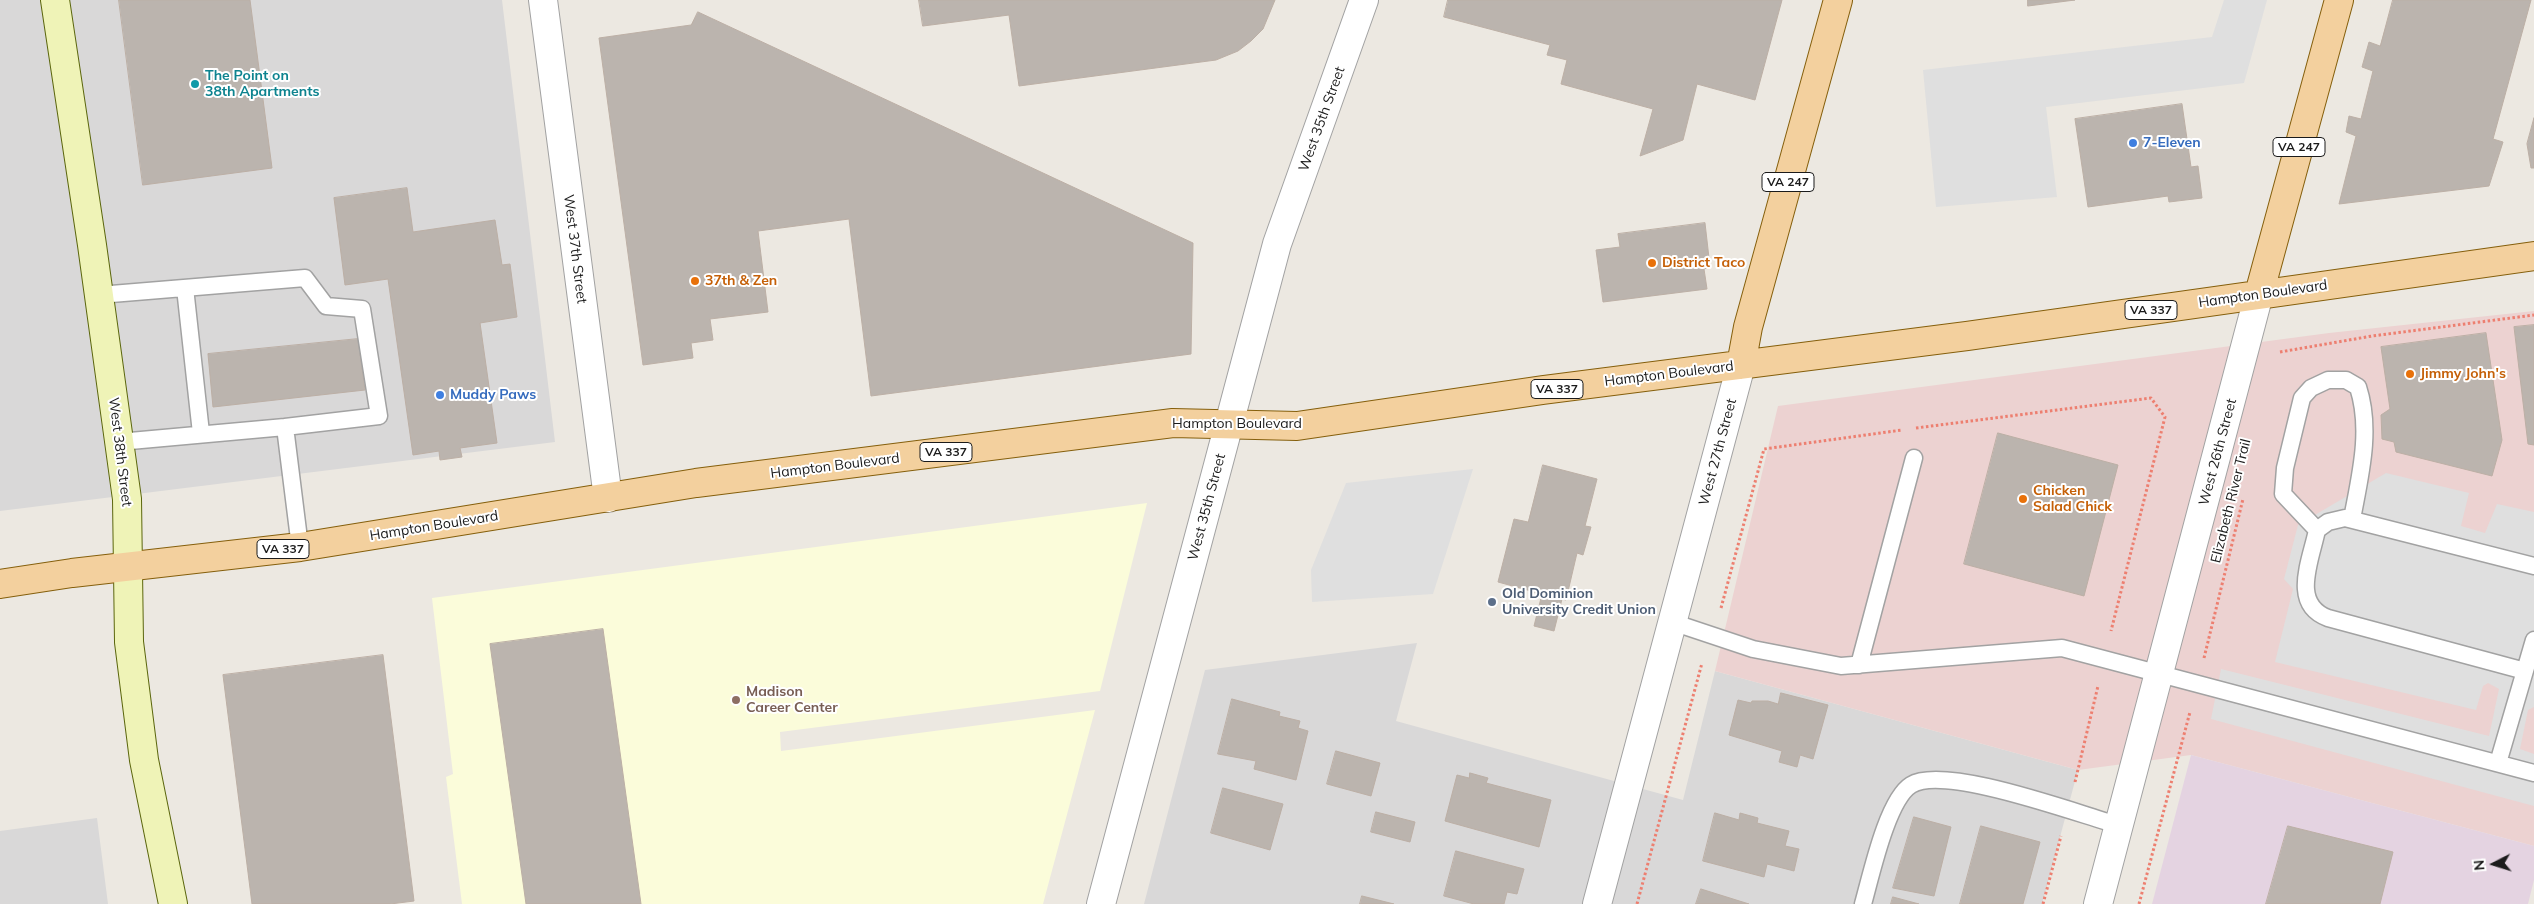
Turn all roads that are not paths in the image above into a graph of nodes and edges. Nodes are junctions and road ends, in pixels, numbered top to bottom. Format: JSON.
{"nodes":[{"id":1,"x":55,"y":0,"type":"edge"},
{"id":2,"x":543,"y":0,"type":"edge"},
{"id":3,"x":1364,"y":0,"type":"edge"},
{"id":4,"x":1838,"y":0,"type":"edge"},
{"id":5,"x":2339,"y":0,"type":"edge"},
{"id":6,"x":2534,"y":256,"type":"edge"},
{"id":7,"x":185,"y":288,"type":"junction"},
{"id":8,"x":2260,"y":294,"type":"junction"},
{"id":9,"x":99,"y":295,"type":"junction"},
{"id":10,"x":1741,"y":365,"type":"junction"},
{"id":11,"x":1229,"y":424,"type":"junction"},
{"id":12,"x":285,"y":427,"type":"junction"},
{"id":13,"x":201,"y":433,"type":"junction"},
{"id":14,"x":119,"y":442,"type":"junction"},
{"id":15,"x":1914,"y":458,"type":"dead end"},
{"id":16,"x":608,"y":498,"type":"junction"},
{"id":17,"x":2352,"y":520,"type":"junction"},
{"id":18,"x":2317,"y":530,"type":"junction"},
{"id":19,"x":300,"y":547,"type":"junction"},
{"id":20,"x":129,"y":566,"type":"junction"},
{"id":21,"x":2534,"y":566,"type":"edge"},
{"id":22,"x":0,"y":584,"type":"edge"},
{"id":23,"x":1672,"y":622,"type":"junction"},
{"id":24,"x":2534,"y":640,"type":"edge"},
{"id":25,"x":1859,"y":665,"type":"junction"},
{"id":26,"x":2525,"y":671,"type":"junction"},
{"id":27,"x":2158,"y":674,"type":"junction"},
{"id":28,"x":2498,"y":763,"type":"junction"},
{"id":29,"x":2534,"y":773,"type":"edge"},
{"id":30,"x":2118,"y":825,"type":"junction"},
{"id":31,"x":174,"y":904,"type":"edge"},
{"id":32,"x":1101,"y":904,"type":"edge"},
{"id":33,"x":1597,"y":904,"type":"edge"},
{"id":34,"x":1863,"y":904,"type":"edge"},
{"id":35,"x":2098,"y":904,"type":"edge"}],
"edges":[{"from":1,"to":9,"type":"main road","name":"West 38th Street"},
{"from":2,"to":16,"type":"street","name":"West 37th Street"},
{"from":3,"to":11,"type":"street","name":"West 35th Street"},
{"from":4,"to":10,"type":"main road","name":"West 27th Street","number":"VA 247"},
{"from":5,"to":8,"type":"main road","name":"West 26th Street","number":"VA 247"},
{"from":6,"to":8,"type":"main road","name":"Hampton Boulevard","number":"VA 337"},
{"from":7,"to":9,"type":"lane"},
{"from":7,"to":12,"type":"lane"},
{"from":7,"to":13,"type":"lane"},
{"from":8,"to":10,"type":"main road","name":"Hampton Boulevard","number":"VA 337"},
{"from":8,"to":27,"type":"street","name":"West 26th Street"},
{"from":9,"to":14,"type":"main road","name":"West 38th Street"},
{"from":10,"to":11,"type":"main road","name":"Hampton Boulevard","number":"VA 337"},
{"from":10,"to":23,"type":"street","name":"West 27th Street"},
{"from":11,"to":16,"type":"main road","name":"Hampton Boulevard","number":"VA 337"},
{"from":11,"to":32,"type":"street","name":"West 35th Street"},
{"from":12,"to":13,"type":"lane"},
{"from":12,"to":19,"type":"lane"},
{"from":13,"to":14,"type":"lane"},
{"from":14,"to":20,"type":"main road","name":"West 38th Street"},
{"from":15,"to":25,"type":"lane"},
{"from":16,"to":19,"type":"main road","name":"Hampton Boulevard","number":"VA 337"},
{"from":17,"to":18,"type":"lane"},
{"from":17,"to":18,"type":"lane"},
{"from":17,"to":21,"type":"lane"},
{"from":18,"to":26,"type":"lane"},
{"from":19,"to":20,"type":"main road","name":"Hampton Boulevard","number":"VA 337"},
{"from":20,"to":22,"type":"main road","name":"Hampton Boulevard","number":"VA 337"},
{"from":20,"to":31,"type":"main road","name":"West 38th Street"},
{"from":23,"to":25,"type":"lane"},
{"from":23,"to":33,"type":"street","name":"West 27th Street"},
{"from":24,"to":26,"type":"lane"},
{"from":25,"to":27,"type":"lane"},
{"from":26,"to":28,"type":"lane"},
{"from":27,"to":28,"type":"lane"},
{"from":27,"to":30,"type":"street","name":"West 26th Street"},
{"from":28,"to":29,"type":"lane"},
{"from":30,"to":34,"type":"lane"},
{"from":30,"to":35,"type":"street","name":"West 26th Street"}]}
